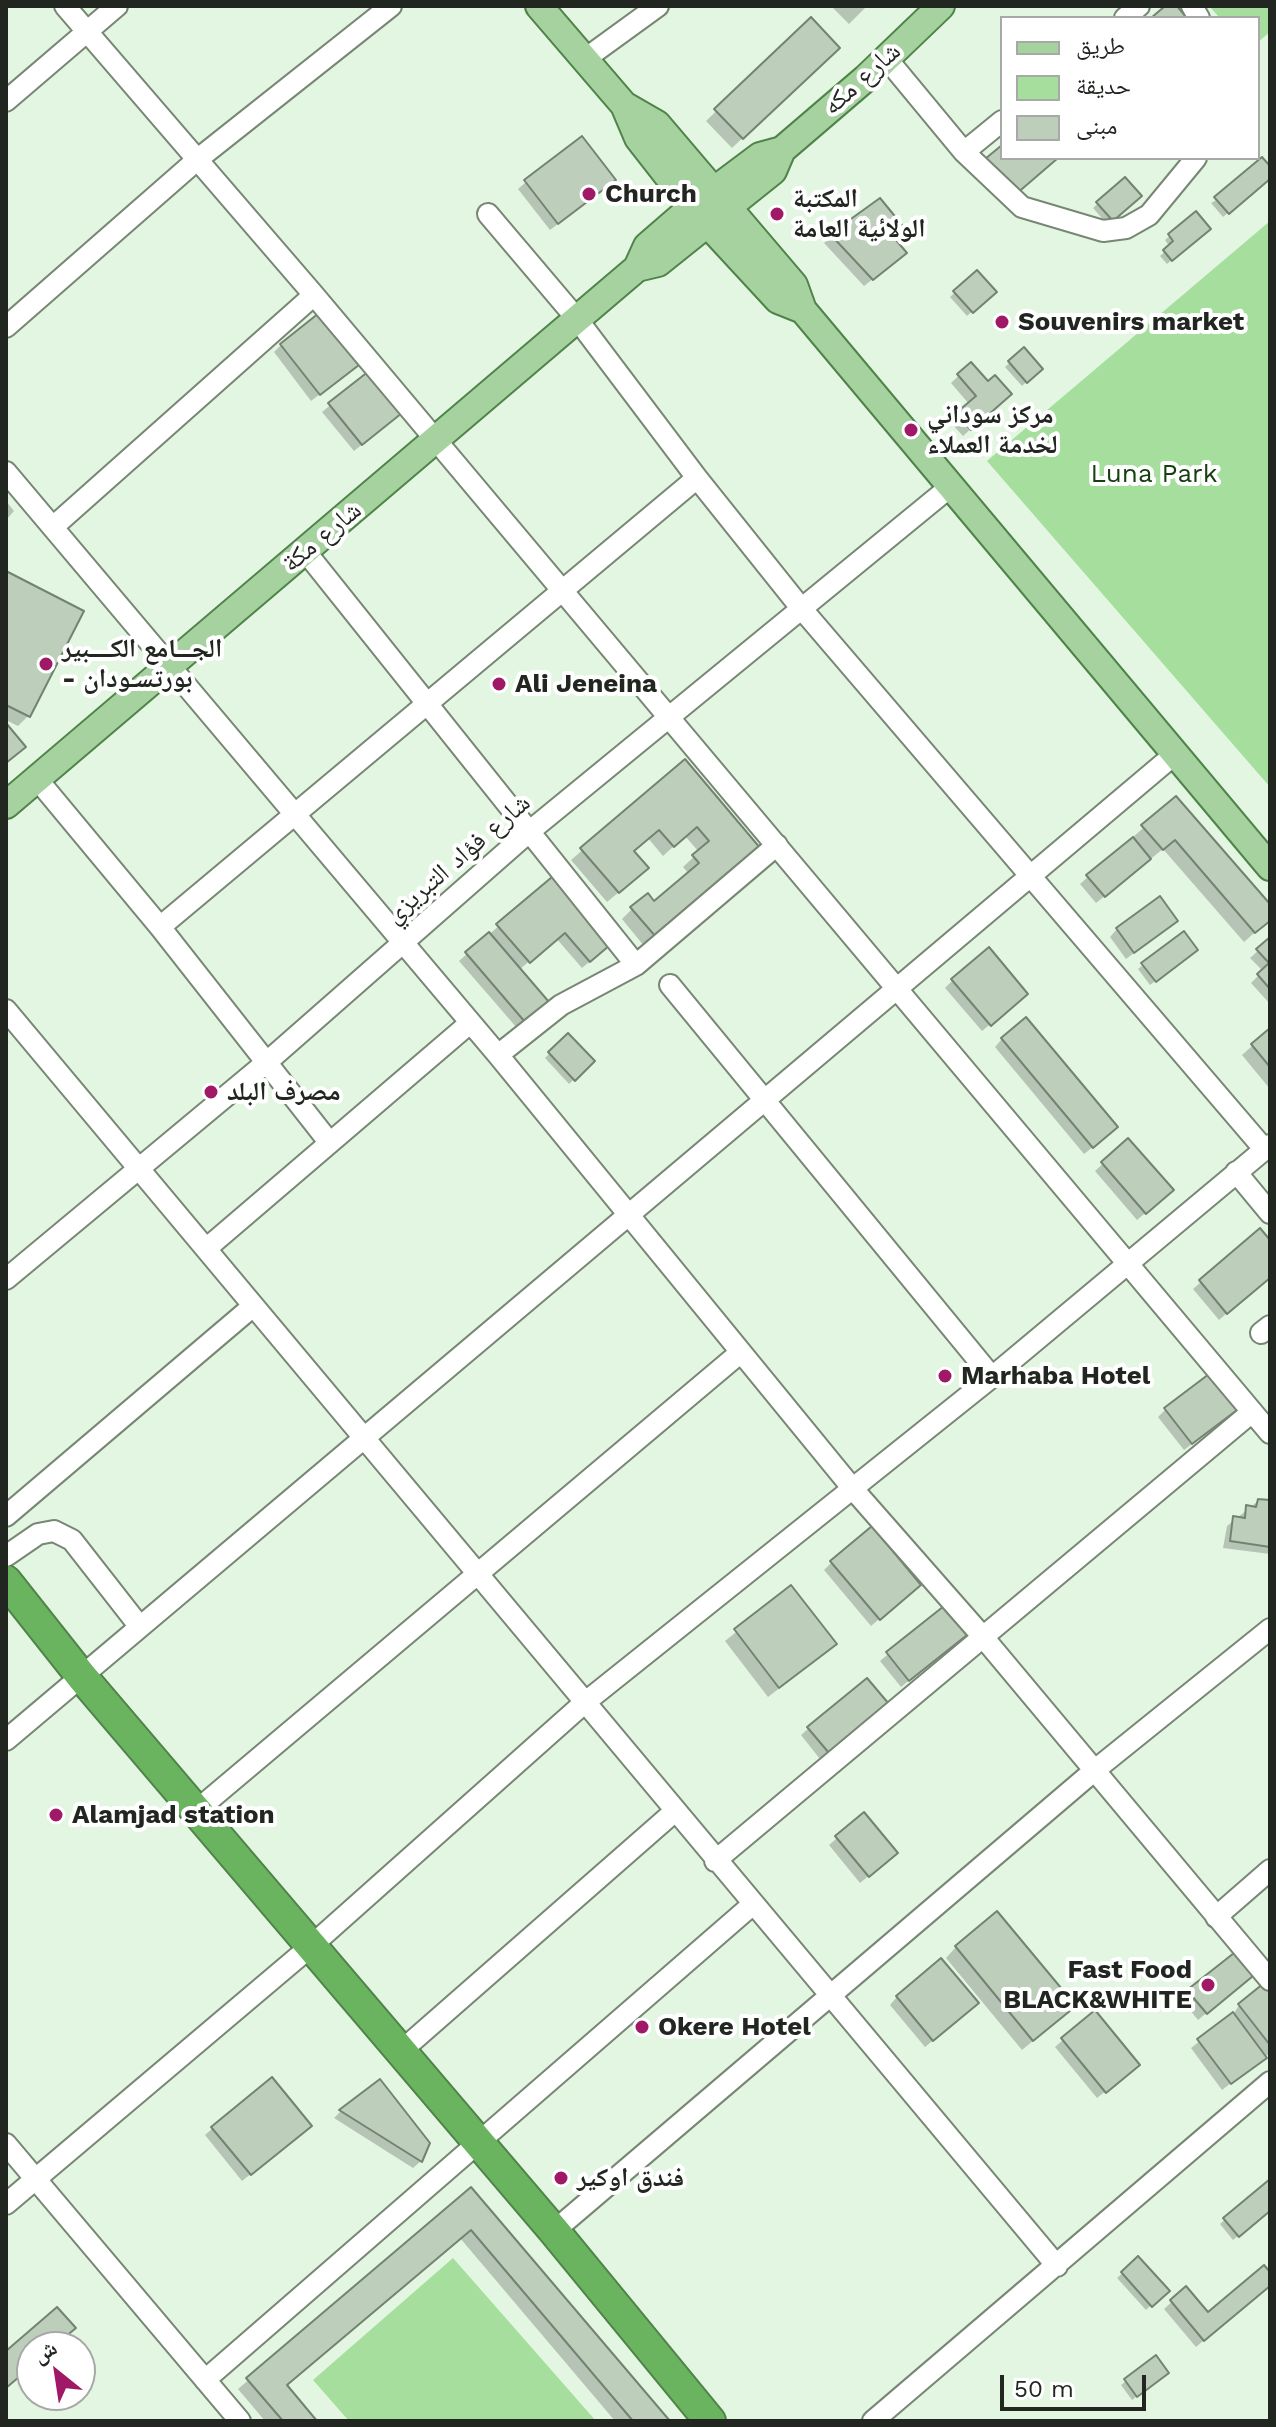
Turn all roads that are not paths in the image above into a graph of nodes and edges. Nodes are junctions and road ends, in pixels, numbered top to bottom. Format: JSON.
{"nodes":[{"id":1,"x":65,"y":6,"type":"edge"},
{"id":2,"x":117,"y":6,"type":"edge"},
{"id":3,"x":391,"y":6,"type":"edge"},
{"id":4,"x":539,"y":6,"type":"edge"},
{"id":5,"x":658,"y":6,"type":"edge"},
{"id":6,"x":941,"y":6,"type":"edge"},
{"id":7,"x":87,"y":32,"type":"junction"},
{"id":8,"x":585,"y":59,"type":"junction"},
{"id":9,"x":887,"y":59,"type":"junction"},
{"id":10,"x":6,"y":101,"type":"edge"},
{"id":11,"x":1000,"y":123,"type":"edge"},
{"id":12,"x":964,"y":152,"type":"junction"},
{"id":13,"x":198,"y":159,"type":"junction"},
{"id":14,"x":1194,"y":160,"type":"edge"},
{"id":15,"x":710,"y":208,"type":"junction"},
{"id":16,"x":488,"y":214,"type":"dead end"},
{"id":17,"x":637,"y":268,"type":"joint"},
{"id":18,"x":314,"y":295,"type":"junction"},
{"id":19,"x":577,"y":319,"type":"junction"},
{"id":20,"x":6,"y":327,"type":"edge"},
{"id":21,"x":437,"y":441,"type":"junction"},
{"id":22,"x":6,"y":472,"type":"edge"},
{"id":23,"x":697,"y":478,"type":"junction"},
{"id":24,"x":950,"y":487,"type":"junction"},
{"id":25,"x":53,"y":527,"type":"junction"},
{"id":26,"x":305,"y":551,"type":"junction"},
{"id":27,"x":560,"y":589,"type":"junction"},
{"id":28,"x":801,"y":608,"type":"junction"},
{"id":29,"x":172,"y":666,"type":"junction"},
{"id":30,"x":426,"y":705,"type":"junction"},
{"id":31,"x":670,"y":717,"type":"junction"},
{"id":32,"x":1175,"y":754,"type":"junction"},
{"id":33,"x":37,"y":779,"type":"junction"},
{"id":34,"x":6,"y":805,"type":"edge"},
{"id":35,"x":296,"y":815,"type":"junction"},
{"id":36,"x":530,"y":831,"type":"junction"},
{"id":37,"x":777,"y":845,"type":"junction"},
{"id":38,"x":1270,"y":867,"type":"edge"},
{"id":39,"x":1031,"y":878,"type":"junction"},
{"id":40,"x":160,"y":927,"type":"junction"},
{"id":41,"x":401,"y":942,"type":"junction"},
{"id":42,"x":636,"y":965,"type":"junction"},
{"id":43,"x":670,"y":985,"type":"dead end"},
{"id":44,"x":899,"y":991,"type":"junction"},
{"id":45,"x":6,"y":1010,"type":"edge"},
{"id":46,"x":470,"y":1023,"type":"junction"},
{"id":47,"x":498,"y":1055,"type":"junction"},
{"id":48,"x":267,"y":1062,"type":"junction"},
{"id":49,"x":765,"y":1100,"type":"junction"},
{"id":50,"x":329,"y":1142,"type":"junction"},
{"id":51,"x":1267,"y":1147,"type":"edge"},
{"id":52,"x":138,"y":1168,"type":"junction"},
{"id":53,"x":1236,"y":1172,"type":"junction"},
{"id":54,"x":1270,"y":1213,"type":"edge"},
{"id":55,"x":628,"y":1215,"type":"junction"},
{"id":56,"x":207,"y":1248,"type":"junction"},
{"id":57,"x":1127,"y":1265,"type":"junction"},
{"id":58,"x":6,"y":1279,"type":"edge"},
{"id":59,"x":252,"y":1307,"type":"junction"},
{"id":60,"x":741,"y":1352,"type":"junction"},
{"id":61,"x":992,"y":1377,"type":"junction"},
{"id":62,"x":1252,"y":1412,"type":"junction"},
{"id":63,"x":1270,"y":1433,"type":"edge"},
{"id":64,"x":364,"y":1438,"type":"junction"},
{"id":65,"x":853,"y":1489,"type":"junction"},
{"id":66,"x":6,"y":1516,"type":"edge"},
{"id":67,"x":6,"y":1556,"type":"edge"},
{"id":68,"x":476,"y":1572,"type":"junction"},
{"id":69,"x":6,"y":1581,"type":"edge"},
{"id":70,"x":140,"y":1627,"type":"junction"},
{"id":71,"x":1270,"y":1629,"type":"edge"},
{"id":72,"x":983,"y":1637,"type":"junction"},
{"id":73,"x":82,"y":1677,"type":"junction"},
{"id":74,"x":583,"y":1704,"type":"junction"},
{"id":75,"x":6,"y":1740,"type":"edge"},
{"id":76,"x":1095,"y":1770,"type":"junction"},
{"id":77,"x":196,"y":1811,"type":"junction"},
{"id":78,"x":674,"y":1812,"type":"junction"},
{"id":79,"x":715,"y":1861,"type":"junction"},
{"id":80,"x":1270,"y":1870,"type":"edge"},
{"id":81,"x":752,"y":1905,"type":"junction"},
{"id":82,"x":1216,"y":1917,"type":"junction"},
{"id":83,"x":310,"y":1947,"type":"junction"},
{"id":84,"x":1270,"y":1980,"type":"edge"},
{"id":85,"x":833,"y":1996,"type":"junction"},
{"id":86,"x":400,"y":2052,"type":"junction"},
{"id":87,"x":1270,"y":2082,"type":"edge"},
{"id":88,"x":478,"y":2142,"type":"junction"},
{"id":89,"x":6,"y":2144,"type":"edge"},
{"id":90,"x":36,"y":2180,"type":"junction"},
{"id":91,"x":6,"y":2204,"type":"edge"},
{"id":92,"x":554,"y":2231,"type":"junction"},
{"id":93,"x":1057,"y":2266,"type":"junction"},
{"id":94,"x":205,"y":2380,"type":"junction"},
{"id":95,"x":240,"y":2421,"type":"edge"},
{"id":96,"x":710,"y":2421,"type":"edge"},
{"id":97,"x":873,"y":2421,"type":"edge"}],
"edges":[{"from":1,"to":7,"type":"street"},
{"from":2,"to":7,"type":"street"},
{"from":3,"to":13,"type":"street"},
{"from":4,"to":8,"type":"main road"},
{"from":5,"to":8,"type":"street"},
{"from":6,"to":9,"type":"main road","name":"شارع مكه"},
{"from":7,"to":10,"type":"street"},
{"from":7,"to":13,"type":"street"},
{"from":8,"to":15,"type":"main road"},
{"from":9,"to":12,"type":"street"},
{"from":9,"to":15,"type":"main road","name":"شارع مكه"},
{"from":11,"to":12,"type":"street"},
{"from":12,"to":14,"type":"street"},
{"from":13,"to":18,"type":"street"},
{"from":13,"to":20,"type":"street"},
{"from":15,"to":17,"type":"main road","name":"شارع مكه"},
{"from":15,"to":24,"type":"main road"},
{"from":16,"to":19,"type":"street"},
{"from":17,"to":19,"type":"main road","name":"شارع مكة"},
{"from":18,"to":21,"type":"street"},
{"from":18,"to":25,"type":"street"},
{"from":19,"to":21,"type":"main road","name":"شارع مكة"},
{"from":19,"to":23,"type":"street"},
{"from":21,"to":26,"type":"main road","name":"شارع مكة"},
{"from":21,"to":27,"type":"street"},
{"from":22,"to":25,"type":"street"},
{"from":23,"to":27,"type":"street"},
{"from":23,"to":28,"type":"street"},
{"from":24,"to":28,"type":"street","name":"شارع فؤاد التبريزي"},
{"from":24,"to":32,"type":"main road"},
{"from":25,"to":29,"type":"street"},
{"from":26,"to":29,"type":"main road","name":"شارع مكة"},
{"from":26,"to":30,"type":"street"},
{"from":27,"to":30,"type":"street"},
{"from":27,"to":31,"type":"street"},
{"from":28,"to":31,"type":"street","name":"شارع فؤاد التبريزي"},
{"from":28,"to":39,"type":"street"},
{"from":29,"to":33,"type":"main road","name":"شارع مكة"},
{"from":29,"to":35,"type":"street"},
{"from":30,"to":35,"type":"street"},
{"from":30,"to":36,"type":"street"},
{"from":31,"to":36,"type":"street","name":"شارع فؤاد التبريزي"},
{"from":31,"to":37,"type":"street"},
{"from":32,"to":38,"type":"main road"},
{"from":32,"to":39,"type":"street"},
{"from":33,"to":34,"type":"main road","name":"شارع مكة"},
{"from":33,"to":40,"type":"street"},
{"from":35,"to":40,"type":"street"},
{"from":35,"to":41,"type":"street"},
{"from":36,"to":41,"type":"street","name":"شارع فؤاد التبريزي"},
{"from":36,"to":42,"type":"street"},
{"from":37,"to":42,"type":"street"},
{"from":37,"to":44,"type":"street"},
{"from":39,"to":44,"type":"street"},
{"from":39,"to":51,"type":"street"},
{"from":40,"to":48,"type":"street"},
{"from":41,"to":46,"type":"street"},
{"from":41,"to":48,"type":"street","name":"شارع فؤاد التبريزي"},
{"from":42,"to":47,"type":"street"},
{"from":43,"to":49,"type":"street"},
{"from":44,"to":49,"type":"street"},
{"from":44,"to":57,"type":"street"},
{"from":45,"to":52,"type":"street"},
{"from":46,"to":47,"type":"street"},
{"from":46,"to":50,"type":"street"},
{"from":47,"to":55,"type":"street"},
{"from":48,"to":50,"type":"street"},
{"from":48,"to":52,"type":"street","name":"شارع فؤاد التبريزي"},
{"from":49,"to":55,"type":"street"},
{"from":49,"to":61,"type":"street"},
{"from":50,"to":56,"type":"street"},
{"from":51,"to":53,"type":"street"},
{"from":52,"to":56,"type":"street"},
{"from":52,"to":58,"type":"street","name":"شارع فؤاد التبريزي"},
{"from":53,"to":54,"type":"street"},
{"from":53,"to":57,"type":"street"},
{"from":55,"to":60,"type":"street"},
{"from":55,"to":64,"type":"street"},
{"from":56,"to":59,"type":"street"},
{"from":57,"to":61,"type":"street"},
{"from":57,"to":62,"type":"street"},
{"from":59,"to":64,"type":"street"},
{"from":59,"to":66,"type":"street"},
{"from":60,"to":65,"type":"street"},
{"from":60,"to":68,"type":"street"},
{"from":61,"to":65,"type":"street"},
{"from":62,"to":63,"type":"street"},
{"from":62,"to":72,"type":"street"},
{"from":64,"to":68,"type":"street"},
{"from":64,"to":70,"type":"street"},
{"from":65,"to":72,"type":"street"},
{"from":65,"to":74,"type":"street"},
{"from":67,"to":70,"type":"street"},
{"from":68,"to":74,"type":"street"},
{"from":68,"to":77,"type":"street"},
{"from":69,"to":73,"type":"highway"},
{"from":70,"to":73,"type":"street"},
{"from":71,"to":76,"type":"street"},
{"from":72,"to":76,"type":"street"},
{"from":72,"to":79,"type":"street"},
{"from":73,"to":75,"type":"street"},
{"from":73,"to":77,"type":"highway"},
{"from":74,"to":78,"type":"street"},
{"from":74,"to":83,"type":"street"},
{"from":76,"to":82,"type":"street"},
{"from":76,"to":85,"type":"street"},
{"from":77,"to":83,"type":"highway"},
{"from":78,"to":79,"type":"street"},
{"from":78,"to":86,"type":"street"},
{"from":79,"to":81,"type":"street"},
{"from":80,"to":82,"type":"street"},
{"from":81,"to":85,"type":"street"},
{"from":81,"to":88,"type":"street"},
{"from":82,"to":84,"type":"street"},
{"from":83,"to":86,"type":"highway"},
{"from":83,"to":90,"type":"street"},
{"from":85,"to":92,"type":"street"},
{"from":85,"to":93,"type":"street"},
{"from":86,"to":88,"type":"highway"},
{"from":87,"to":93,"type":"street"},
{"from":88,"to":92,"type":"highway"},
{"from":88,"to":94,"type":"street"},
{"from":89,"to":90,"type":"street"},
{"from":90,"to":91,"type":"street"},
{"from":90,"to":94,"type":"street"},
{"from":92,"to":96,"type":"highway"},
{"from":93,"to":97,"type":"street"},
{"from":94,"to":95,"type":"street"}]}
